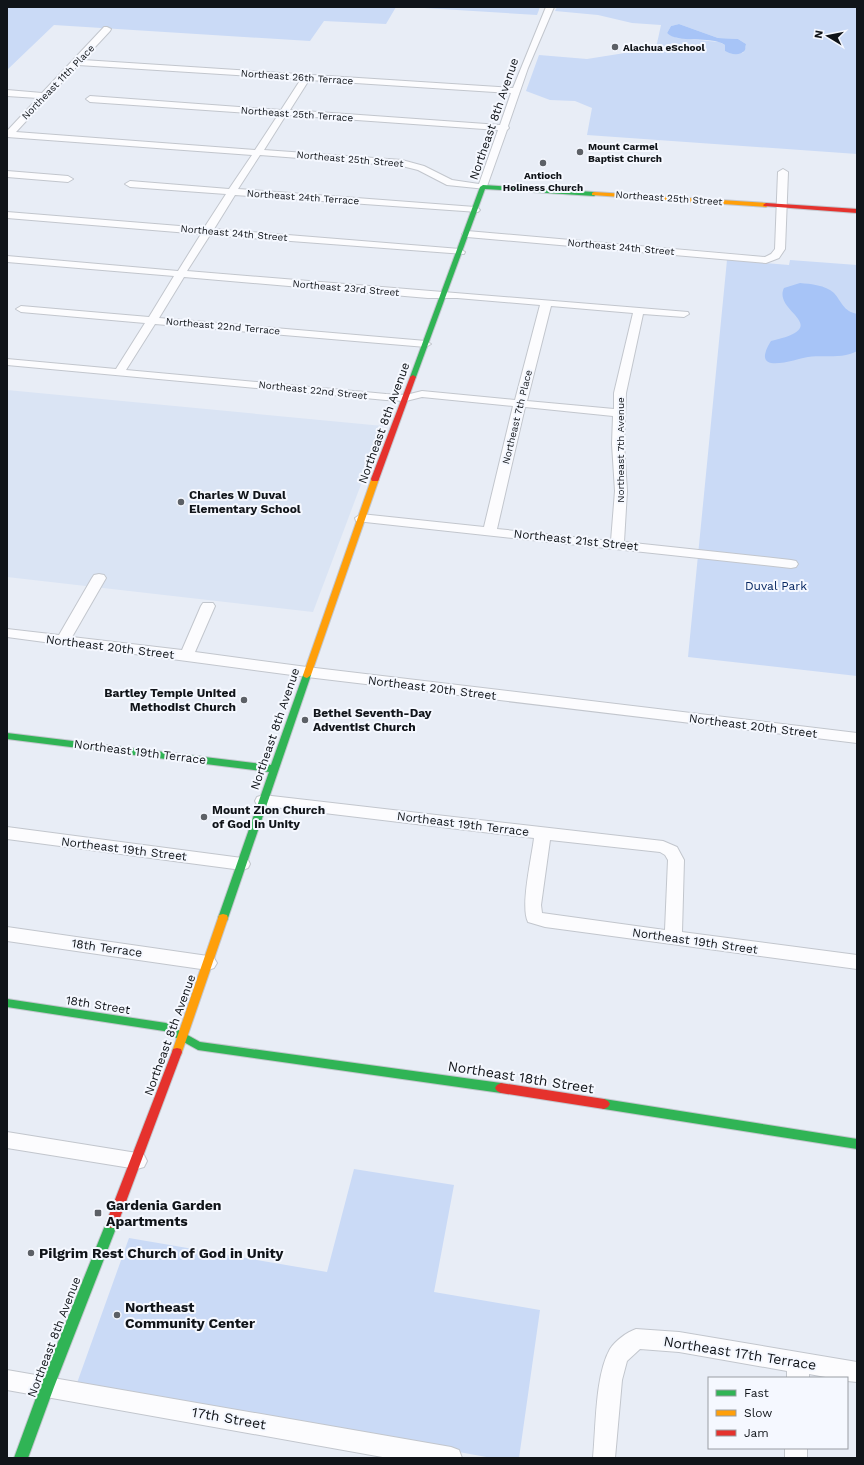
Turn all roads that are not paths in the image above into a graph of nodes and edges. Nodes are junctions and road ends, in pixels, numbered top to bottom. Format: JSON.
{"nodes":[{"id":1,"x":550,"y":7,"type":"edge"},
{"id":2,"x":107,"y":30,"type":"dead end"},
{"id":3,"x":76,"y":62,"type":"junction"},
{"id":4,"x":307,"y":78,"type":"junction"},
{"id":5,"x":517,"y":91,"type":"junction"},
{"id":6,"x":7,"y":94,"type":"edge"},
{"id":7,"x":44,"y":96,"type":"junction"},
{"id":8,"x":90,"y":99,"type":"dead end"},
{"id":9,"x":284,"y":113,"type":"junction"},
{"id":10,"x":505,"y":128,"type":"junction"},
{"id":11,"x":8,"y":134,"type":"edge"},
{"id":12,"x":258,"y":152,"type":"junction"},
{"id":13,"x":783,"y":172,"type":"dead end"},
{"id":14,"x":7,"y":174,"type":"edge"},
{"id":15,"x":68,"y":179,"type":"dead end"},
{"id":16,"x":130,"y":184,"type":"dead end"},
{"id":17,"x":484,"y":187,"type":"junction"},
{"id":18,"x":232,"y":192,"type":"junction"},
{"id":19,"x":780,"y":206,"type":"junction"},
{"id":20,"x":476,"y":210,"type":"junction"},
{"id":21,"x":857,"y":211,"type":"edge"},
{"id":22,"x":7,"y":215,"type":"edge"},
{"id":23,"x":207,"y":231,"type":"junction"},
{"id":24,"x":467,"y":234,"type":"junction"},
{"id":25,"x":460,"y":252,"type":"junction"},
{"id":26,"x":7,"y":259,"type":"edge"},
{"id":27,"x":180,"y":274,"type":"junction"},
{"id":28,"x":444,"y":295,"type":"junction"},
{"id":29,"x":546,"y":303,"type":"junction"},
{"id":30,"x":21,"y":309,"type":"dead end"},
{"id":31,"x":639,"y":310,"type":"junction"},
{"id":32,"x":684,"y":314,"type":"dead end"},
{"id":33,"x":151,"y":320,"type":"junction"},
{"id":34,"x":426,"y":344,"type":"junction"},
{"id":35,"x":7,"y":362,"type":"edge"},
{"id":36,"x":120,"y":371,"type":"junction"},
{"id":37,"x":406,"y":398,"type":"junction"},
{"id":38,"x":519,"y":404,"type":"junction"},
{"id":39,"x":619,"y":413,"type":"junction"},
{"id":40,"x":361,"y":518,"type":"junction"},
{"id":41,"x":490,"y":531,"type":"junction"},
{"id":42,"x":617,"y":545,"type":"junction"},
{"id":43,"x":791,"y":564,"type":"dead end"},
{"id":44,"x":100,"y":578,"type":"dead end"},
{"id":45,"x":208,"y":606,"type":"dead end"},
{"id":46,"x":7,"y":633,"type":"edge"},
{"id":47,"x":63,"y":641,"type":"junction"},
{"id":48,"x":186,"y":656,"type":"junction"},
{"id":49,"x":307,"y":672,"type":"junction"},
{"id":50,"x":7,"y":736,"type":"edge"},
{"id":51,"x":857,"y":738,"type":"edge"},
{"id":52,"x":274,"y":769,"type":"junction"},
{"id":53,"x":263,"y":801,"type":"junction"},
{"id":54,"x":7,"y":833,"type":"edge"},
{"id":55,"x":543,"y":833,"type":"junction"},
{"id":56,"x":242,"y":864,"type":"junction"},
{"id":57,"x":7,"y":934,"type":"edge"},
{"id":58,"x":673,"y":937,"type":"junction"},
{"id":59,"x":857,"y":962,"type":"edge"},
{"id":60,"x":208,"y":963,"type":"junction"},
{"id":61,"x":7,"y":1003,"type":"edge"},
{"id":62,"x":182,"y":1037,"type":"junction"},
{"id":63,"x":7,"y":1140,"type":"edge"},
{"id":64,"x":857,"y":1144,"type":"edge"},
{"id":65,"x":137,"y":1161,"type":"junction"},
{"id":66,"x":798,"y":1370,"type":"edge"},
{"id":67,"x":857,"y":1372,"type":"edge"},
{"id":68,"x":7,"y":1380,"type":"edge"},
{"id":69,"x":47,"y":1387,"type":"junction"},
{"id":70,"x":21,"y":1458,"type":"edge"},
{"id":71,"x":451,"y":1458,"type":"edge"},
{"id":72,"x":604,"y":1458,"type":"edge"}],
"edges":[{"from":1,"to":5,"type":"street","name":"Northeast 8th Avenue"},
{"from":2,"to":3,"type":"street","name":"Northeast 11th Place"},
{"from":3,"to":4,"type":"street","name":"Northeast 26th Terrace"},
{"from":3,"to":7,"type":"street","name":"Northeast 11th Place"},
{"from":4,"to":5,"type":"street","name":"Northeast 26th Terrace"},
{"from":4,"to":9,"type":"street"},
{"from":5,"to":10,"type":"street","name":"Northeast 8th Avenue"},
{"from":6,"to":7,"type":"street"},
{"from":7,"to":11,"type":"street","name":"Northeast 11th Place"},
{"from":8,"to":9,"type":"street","name":"Northeast 25th Terrace"},
{"from":9,"to":10,"type":"street","name":"Northeast 25th Terrace"},
{"from":9,"to":12,"type":"street"},
{"from":10,"to":17,"type":"street","name":"Northeast 8th Avenue"},
{"from":11,"to":12,"type":"street","name":"Northeast 25th Street"},
{"from":12,"to":17,"type":"street","name":"Northeast 25th Street"},
{"from":12,"to":18,"type":"street"},
{"from":13,"to":19,"type":"street"},
{"from":14,"to":15,"type":"street"},
{"from":16,"to":18,"type":"street","name":"Northeast 24th Terrace"},
{"from":17,"to":19,"type":"street","name":"Northeast 25th Street"},
{"from":17,"to":20,"type":"street","name":"Northeast 8th Avenue"},
{"from":18,"to":20,"type":"street","name":"Northeast 24th Terrace"},
{"from":18,"to":23,"type":"street"},
{"from":19,"to":21,"type":"street","name":"Northeast 25th Street"},
{"from":19,"to":24,"type":"street","name":"Northeast 24th Street"},
{"from":20,"to":24,"type":"street","name":"Northeast 8th Avenue"},
{"from":22,"to":23,"type":"street","name":"Northeast 24th Street"},
{"from":23,"to":25,"type":"street","name":"Northeast 24th Street"},
{"from":23,"to":27,"type":"street"},
{"from":24,"to":25,"type":"street","name":"Northeast 8th Avenue"},
{"from":25,"to":28,"type":"street","name":"Northeast 8th Avenue"},
{"from":26,"to":27,"type":"street","name":"Northeast 23rd Street"},
{"from":27,"to":28,"type":"street","name":"Northeast 23rd Street"},
{"from":27,"to":33,"type":"street"},
{"from":28,"to":29,"type":"street","name":"Northeast 23rd Street"},
{"from":28,"to":34,"type":"street","name":"Northeast 8th Avenue"},
{"from":29,"to":31,"type":"street","name":"Northeast 23rd Street"},
{"from":29,"to":38,"type":"street","name":"Northeast 7th Place"},
{"from":30,"to":33,"type":"street","name":"Northeast 22nd Terrace"},
{"from":31,"to":32,"type":"street","name":"Northeast 23rd Street"},
{"from":31,"to":39,"type":"street","name":"Northeast 7th Avenue"},
{"from":33,"to":34,"type":"street","name":"Northeast 22nd Terrace"},
{"from":33,"to":36,"type":"street"},
{"from":34,"to":37,"type":"street","name":"Northeast 8th Avenue"},
{"from":35,"to":36,"type":"street","name":"Northeast 22nd Street"},
{"from":36,"to":37,"type":"street","name":"Northeast 22nd Street"},
{"from":37,"to":38,"type":"street","name":"Northeast 22nd Street"},
{"from":37,"to":40,"type":"street","name":"Northeast 8th Avenue"},
{"from":38,"to":39,"type":"street","name":"Northeast 22nd Street"},
{"from":38,"to":41,"type":"street","name":"Northeast 7th Place"},
{"from":39,"to":42,"type":"street","name":"Northeast 7th Avenue"},
{"from":40,"to":41,"type":"street","name":"Northeast 21st Street"},
{"from":40,"to":49,"type":"street","name":"Northeast 8th Avenue"},
{"from":41,"to":42,"type":"street","name":"Northeast 21st Street"},
{"from":42,"to":43,"type":"street","name":"Northeast 21st Street"},
{"from":44,"to":47,"type":"street"},
{"from":45,"to":48,"type":"street"},
{"from":46,"to":47,"type":"street","name":"Northeast 20th Street"},
{"from":47,"to":48,"type":"street","name":"Northeast 20th Street"},
{"from":48,"to":49,"type":"street","name":"Northeast 20th Street"},
{"from":49,"to":51,"type":"street","name":"Northeast 20th Street"},
{"from":49,"to":52,"type":"street","name":"Northeast 8th Avenue"},
{"from":50,"to":52,"type":"street","name":"Northeast 19th Terrace"},
{"from":52,"to":53,"type":"street","name":"Northeast 8th Avenue"},
{"from":53,"to":55,"type":"street","name":"Northeast 19th Terrace"},
{"from":53,"to":56,"type":"street","name":"Northeast 8th Avenue"},
{"from":54,"to":56,"type":"street","name":"Northeast 19th Street"},
{"from":55,"to":58,"type":"street","name":"Northeast 19th Terrace"},
{"from":55,"to":58,"type":"street","name":"Northeast 19th Street"},
{"from":56,"to":60,"type":"street","name":"Northeast 8th Avenue"},
{"from":57,"to":60,"type":"street","name":"18th Terrace"},
{"from":58,"to":59,"type":"street","name":"Northeast 19th Street"},
{"from":60,"to":62,"type":"street","name":"Northeast 8th Avenue"},
{"from":61,"to":62,"type":"street","name":"18th Street"},
{"from":62,"to":64,"type":"street","name":"Northeast 18th Street"},
{"from":62,"to":65,"type":"street","name":"Northeast 8th Avenue"},
{"from":63,"to":65,"type":"street"},
{"from":65,"to":69,"type":"street","name":"Northeast 8th Avenue"},
{"from":66,"to":67,"type":"street","name":"Northeast 17th Terrace"},
{"from":66,"to":72,"type":"street","name":"Northeast 17th Terrace"},
{"from":68,"to":69,"type":"street","name":"17th Street"},
{"from":69,"to":70,"type":"street","name":"Northeast 8th Avenue"},
{"from":69,"to":71,"type":"street","name":"17th Street"}]}
